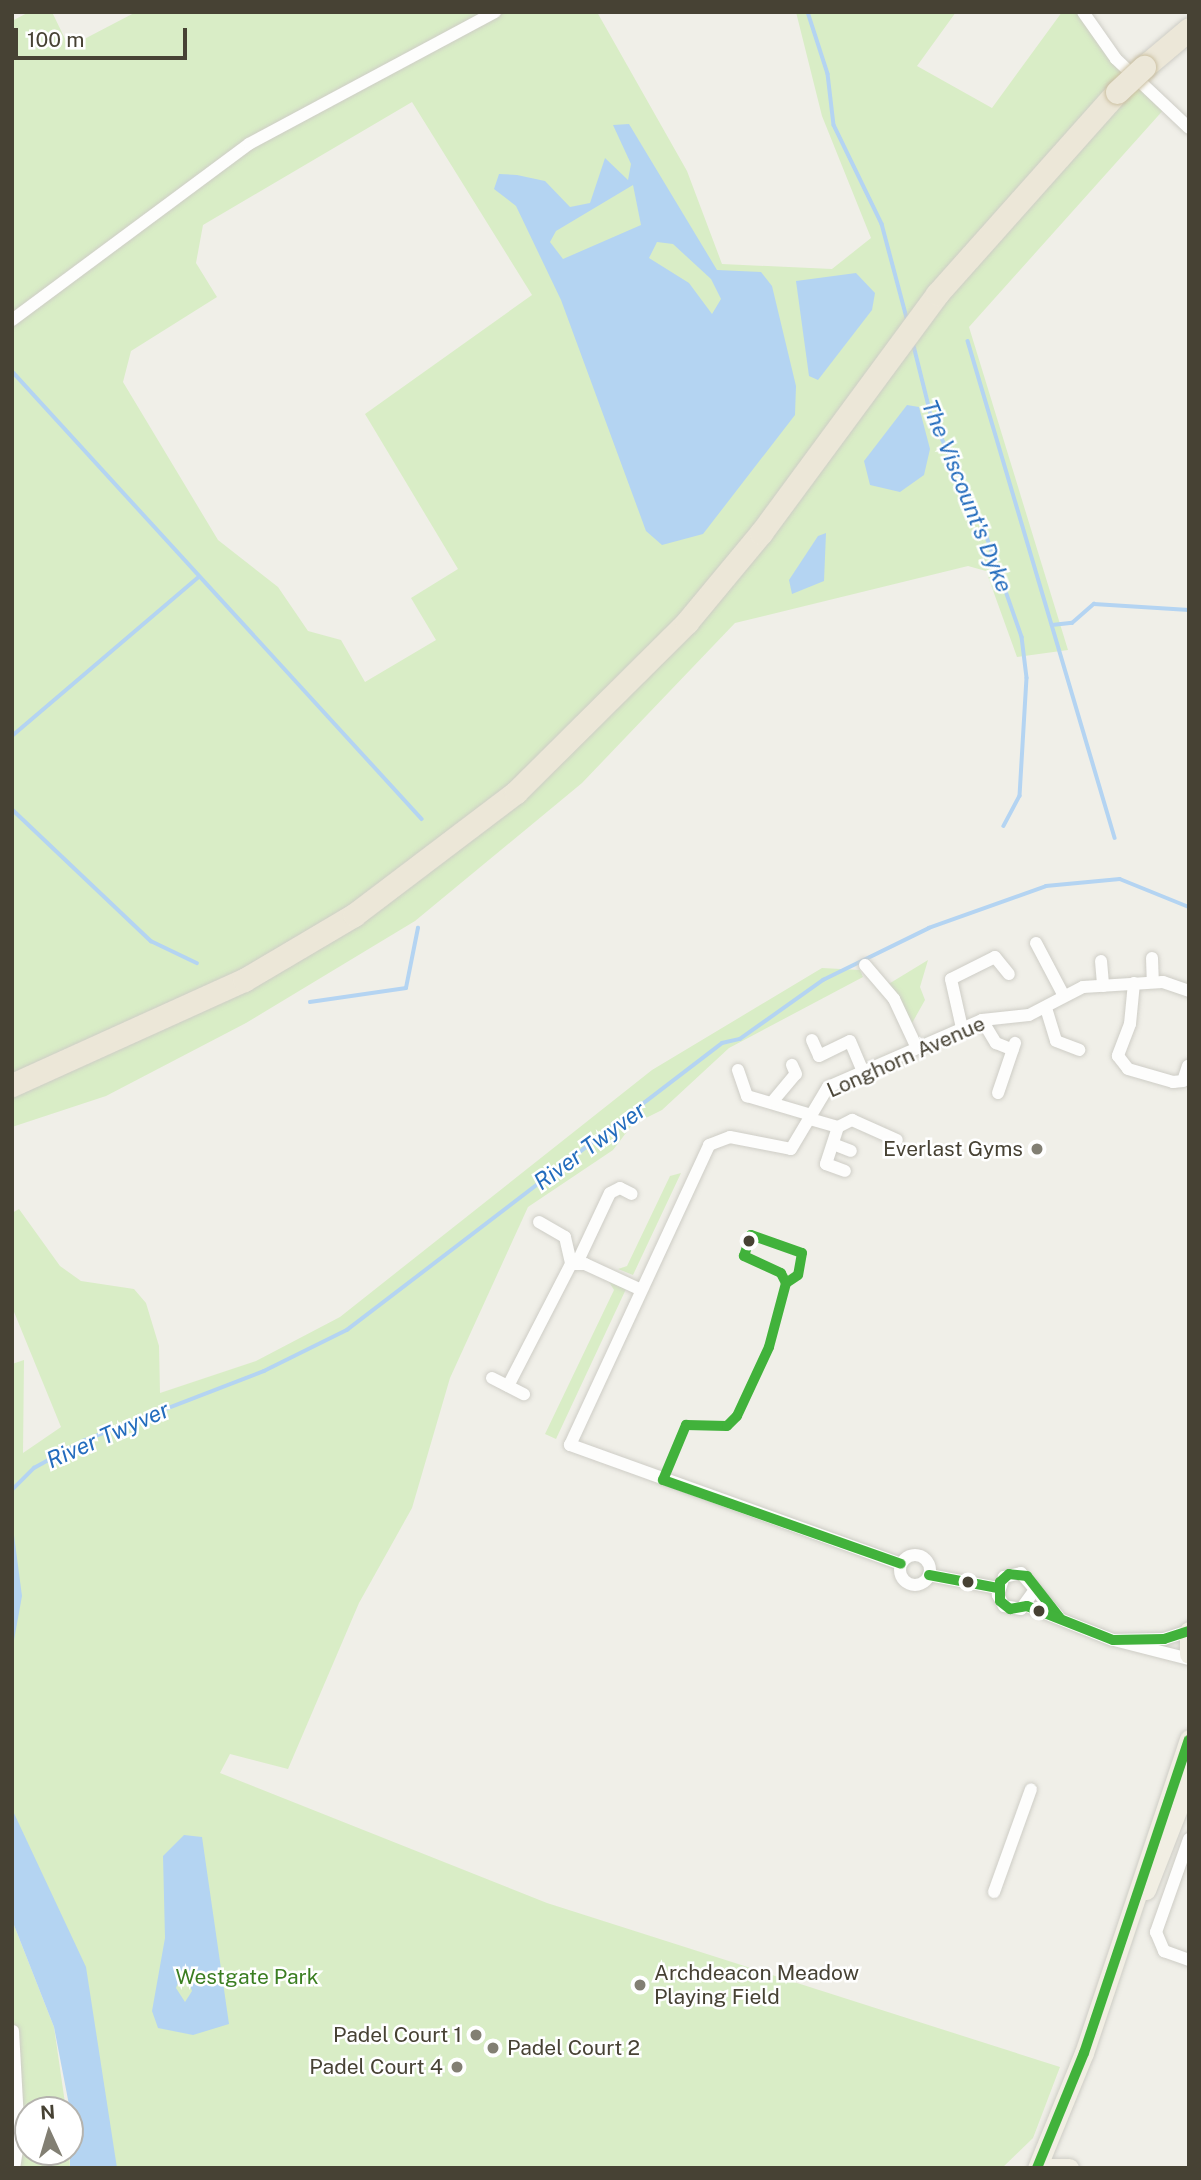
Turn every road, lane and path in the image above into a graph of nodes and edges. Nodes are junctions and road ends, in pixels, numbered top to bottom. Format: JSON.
{"nodes":[{"id":1,"x":495,"y":12,"type":"edge"},
{"id":2,"x":1083,"y":12,"type":"edge"},
{"id":3,"x":1189,"y":29,"type":"edge"},
{"id":4,"x":1189,"y":128,"type":"edge"},
{"id":5,"x":12,"y":320,"type":"edge"},
{"id":6,"x":1036,"y":943,"type":"dead end"},
{"id":7,"x":1152,"y":958,"type":"dead end"},
{"id":8,"x":1101,"y":961,"type":"dead end"},
{"id":9,"x":865,"y":965,"type":"dead end"},
{"id":10,"x":1009,"y":974,"type":"dead end"},
{"id":11,"x":1153,"y":982,"type":"junction"},
{"id":12,"x":1134,"y":983,"type":"junction"},
{"id":13,"x":1103,"y":986,"type":"junction"},
{"id":14,"x":1189,"y":992,"type":"edge"},
{"id":15,"x":1064,"y":996,"type":"junction"},
{"id":16,"x":1046,"y":1008,"type":"junction"},
{"id":17,"x":982,"y":1020,"type":"junction"},
{"id":18,"x":962,"y":1028,"type":"junction"},
{"id":19,"x":812,"y":1040,"type":"dead end"},
{"id":20,"x":917,"y":1048,"type":"junction"},
{"id":21,"x":1079,"y":1050,"type":"dead end"},
{"id":22,"x":792,"y":1065,"type":"dead end"},
{"id":23,"x":1188,"y":1066,"type":"edge"},
{"id":24,"x":738,"y":1070,"type":"dead end"},
{"id":25,"x":863,"y":1072,"type":"junction"},
{"id":26,"x":12,"y":1085,"type":"edge"},
{"id":27,"x":998,"y":1093,"type":"dead end"},
{"id":28,"x":773,"y":1101,"type":"junction"},
{"id":29,"x":811,"y":1117,"type":"junction"},
{"id":30,"x":838,"y":1127,"type":"junction"},
{"id":31,"x":897,"y":1140,"type":"dead end"},
{"id":32,"x":833,"y":1144,"type":"junction"},
{"id":33,"x":850,"y":1151,"type":"dead end"},
{"id":34,"x":845,"y":1171,"type":"dead end"},
{"id":35,"x":632,"y":1194,"type":"dead end"},
{"id":36,"x":539,"y":1223,"type":"dead end"},
{"id":37,"x":574,"y":1264,"type":"junction"},
{"id":38,"x":639,"y":1289,"type":"junction"},
{"id":39,"x":492,"y":1378,"type":"dead end"},
{"id":40,"x":508,"y":1386,"type":"junction"},
{"id":41,"x":524,"y":1394,"type":"dead end"},
{"id":42,"x":901,"y":1564,"type":"junction"},
{"id":43,"x":929,"y":1575,"type":"junction"},
{"id":44,"x":998,"y":1588,"type":"junction"},
{"id":45,"x":1034,"y":1591,"type":"junction"},
{"id":46,"x":1027,"y":1606,"type":"junction"},
{"id":47,"x":1060,"y":1618,"type":"junction"},
{"id":48,"x":1189,"y":1631,"type":"edge"},
{"id":49,"x":1113,"y":1640,"type":"junction"},
{"id":50,"x":1189,"y":1657,"type":"edge"},
{"id":51,"x":1189,"y":1739,"type":"edge"},
{"id":52,"x":1189,"y":1780,"type":"edge"},
{"id":53,"x":1031,"y":1789,"type":"dead end"},
{"id":54,"x":1189,"y":1839,"type":"edge"},
{"id":55,"x":994,"y":1892,"type":"dead end"},
{"id":56,"x":1131,"y":1920,"type":"junction"},
{"id":57,"x":1189,"y":1960,"type":"edge"},
{"id":58,"x":13,"y":2031,"type":"edge"},
{"id":59,"x":14,"y":2106,"type":"edge"},
{"id":60,"x":1040,"y":2168,"type":"edge"},
{"id":61,"x":1069,"y":2168,"type":"edge"}],
"edges":[{"from":1,"to":5,"type":"street"},
{"from":2,"to":4,"type":"street"},
{"from":3,"to":26,"type":"highway","bridge":true},
{"from":6,"to":15,"type":"street"},
{"from":7,"to":11,"type":"street"},
{"from":8,"to":13,"type":"street"},
{"from":9,"to":20,"type":"street"},
{"from":10,"to":18,"type":"street"},
{"from":11,"to":12,"type":"street","name":"Longhorn Avenue"},
{"from":11,"to":14,"type":"street","name":"Longhorn Avenue"},
{"from":12,"to":13,"type":"street","name":"Longhorn Avenue"},
{"from":12,"to":23,"type":"street"},
{"from":13,"to":15,"type":"street","name":"Longhorn Avenue"},
{"from":15,"to":16,"type":"street","name":"Longhorn Avenue"},
{"from":16,"to":17,"type":"street","name":"Longhorn Avenue"},
{"from":16,"to":21,"type":"street"},
{"from":17,"to":18,"type":"street","name":"Longhorn Avenue"},
{"from":17,"to":27,"type":"street"},
{"from":18,"to":20,"type":"street","name":"Longhorn Avenue"},
{"from":19,"to":25,"type":"street"},
{"from":20,"to":25,"type":"street","name":"Longhorn Avenue"},
{"from":22,"to":28,"type":"street"},
{"from":24,"to":28,"type":"street"},
{"from":25,"to":29,"type":"street","name":"Longhorn Avenue"},
{"from":28,"to":29,"type":"street"},
{"from":29,"to":30,"type":"street"},
{"from":29,"to":38,"type":"street","name":"Longhorn Avenue"},
{"from":30,"to":31,"type":"street"},
{"from":30,"to":32,"type":"street"},
{"from":32,"to":33,"type":"street"},
{"from":32,"to":34,"type":"street"},
{"from":35,"to":37,"type":"street"},
{"from":36,"to":37,"type":"street"},
{"from":37,"to":38,"type":"street"},
{"from":37,"to":40,"type":"street"},
{"from":38,"to":42,"type":"street","name":"Longhorn Avenue"},
{"from":39,"to":40,"type":"street"},
{"from":40,"to":41,"type":"street"},
{"from":42,"to":43,"type":"street"},
{"from":42,"to":43,"type":"street"},
{"from":43,"to":44,"type":"street"},
{"from":44,"to":45,"type":"street"},
{"from":44,"to":46,"type":"street"},
{"from":45,"to":46,"type":"street"},
{"from":45,"to":47,"type":"street"},
{"from":46,"to":47,"type":"street"},
{"from":47,"to":49,"type":"street"},
{"from":48,"to":49,"type":"street"},
{"from":48,"to":50,"type":"main road"},
{"from":49,"to":50,"type":"street"},
{"from":51,"to":56,"type":"main road"},
{"from":52,"to":56,"type":"main road"},
{"from":53,"to":55,"type":"street"},
{"from":54,"to":57,"type":"street"},
{"from":56,"to":60,"type":"main road"},
{"from":58,"to":59,"type":"street"},
{"from":60,"to":61,"type":"main road"}]}
